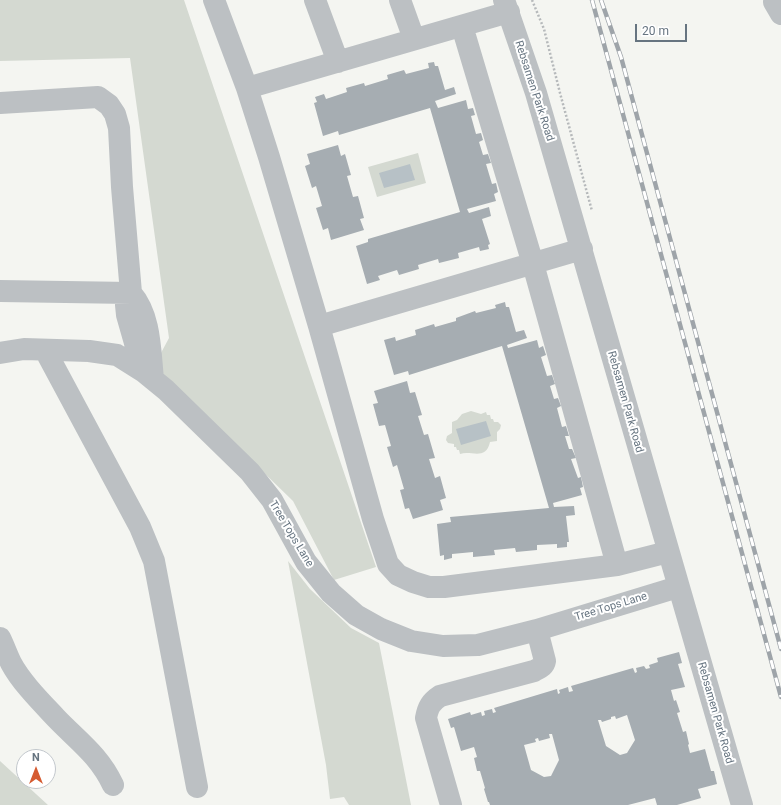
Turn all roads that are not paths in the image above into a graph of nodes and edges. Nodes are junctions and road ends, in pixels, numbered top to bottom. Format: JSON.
{"nodes":[{"id":1,"x":214,"y":0,"type":"edge"},
{"id":2,"x":315,"y":0,"type":"edge"},
{"id":3,"x":400,"y":0,"type":"edge"},
{"id":4,"x":506,"y":6,"type":"edge"},
{"id":5,"x":462,"y":26,"type":"junction"},
{"id":6,"x":414,"y":40,"type":"junction"},
{"id":7,"x":338,"y":62,"type":"junction"},
{"id":8,"x":247,"y":88,"type":"junction"},
{"id":9,"x":0,"y":103,"type":"edge"},
{"id":10,"x":582,"y":249,"type":"junction"},
{"id":11,"x":533,"y":264,"type":"junction"},
{"id":12,"x":0,"y":291,"type":"edge"},
{"id":13,"x":131,"y":293,"type":"junction"},
{"id":14,"x":319,"y":326,"type":"junction"},
{"id":15,"x":45,"y":350,"type":"junction"},
{"id":16,"x":0,"y":352,"type":"edge"},
{"id":17,"x":146,"y":374,"type":"junction"},
{"id":18,"x":668,"y":552,"type":"junction"},
{"id":19,"x":617,"y":565,"type":"junction"},
{"id":20,"x":678,"y":587,"type":"junction"},
{"id":21,"x":537,"y":630,"type":"junction"},
{"id":22,"x":0,"y":638,"type":"edge"},
{"id":23,"x":113,"y":785,"type":"dead end"},
{"id":24,"x":197,"y":787,"type":"dead end"},
{"id":25,"x":451,"y":805,"type":"edge"},
{"id":26,"x":742,"y":805,"type":"edge"}],
"edges":[{"from":1,"to":8,"type":"street"},
{"from":2,"to":7,"type":"street"},
{"from":3,"to":6,"type":"street"},
{"from":4,"to":5,"type":"street"},
{"from":4,"to":10,"type":"street","name":"Rebsamen Park Road"},
{"from":5,"to":6,"type":"street"},
{"from":5,"to":11,"type":"street"},
{"from":6,"to":7,"type":"street"},
{"from":7,"to":8,"type":"street"},
{"from":8,"to":14,"type":"street"},
{"from":9,"to":13,"type":"street"},
{"from":10,"to":11,"type":"street"},
{"from":10,"to":18,"type":"street","name":"Rebsamen Park Road"},
{"from":11,"to":14,"type":"street"},
{"from":11,"to":19,"type":"street"},
{"from":12,"to":13,"type":"street"},
{"from":13,"to":17,"type":"street"},
{"from":14,"to":19,"type":"street"},
{"from":15,"to":16,"type":"street","name":"Tree Tops Lane"},
{"from":15,"to":17,"type":"street","name":"Tree Tops Lane"},
{"from":15,"to":24,"type":"street"},
{"from":17,"to":21,"type":"street","name":"Tree Tops Lane"},
{"from":18,"to":19,"type":"street"},
{"from":18,"to":20,"type":"street","name":"Rebsamen Park Road"},
{"from":20,"to":21,"type":"street","name":"Tree Tops Lane"},
{"from":20,"to":26,"type":"street","name":"Rebsamen Park Road"},
{"from":21,"to":25,"type":"street"},
{"from":22,"to":23,"type":"street"}]}
